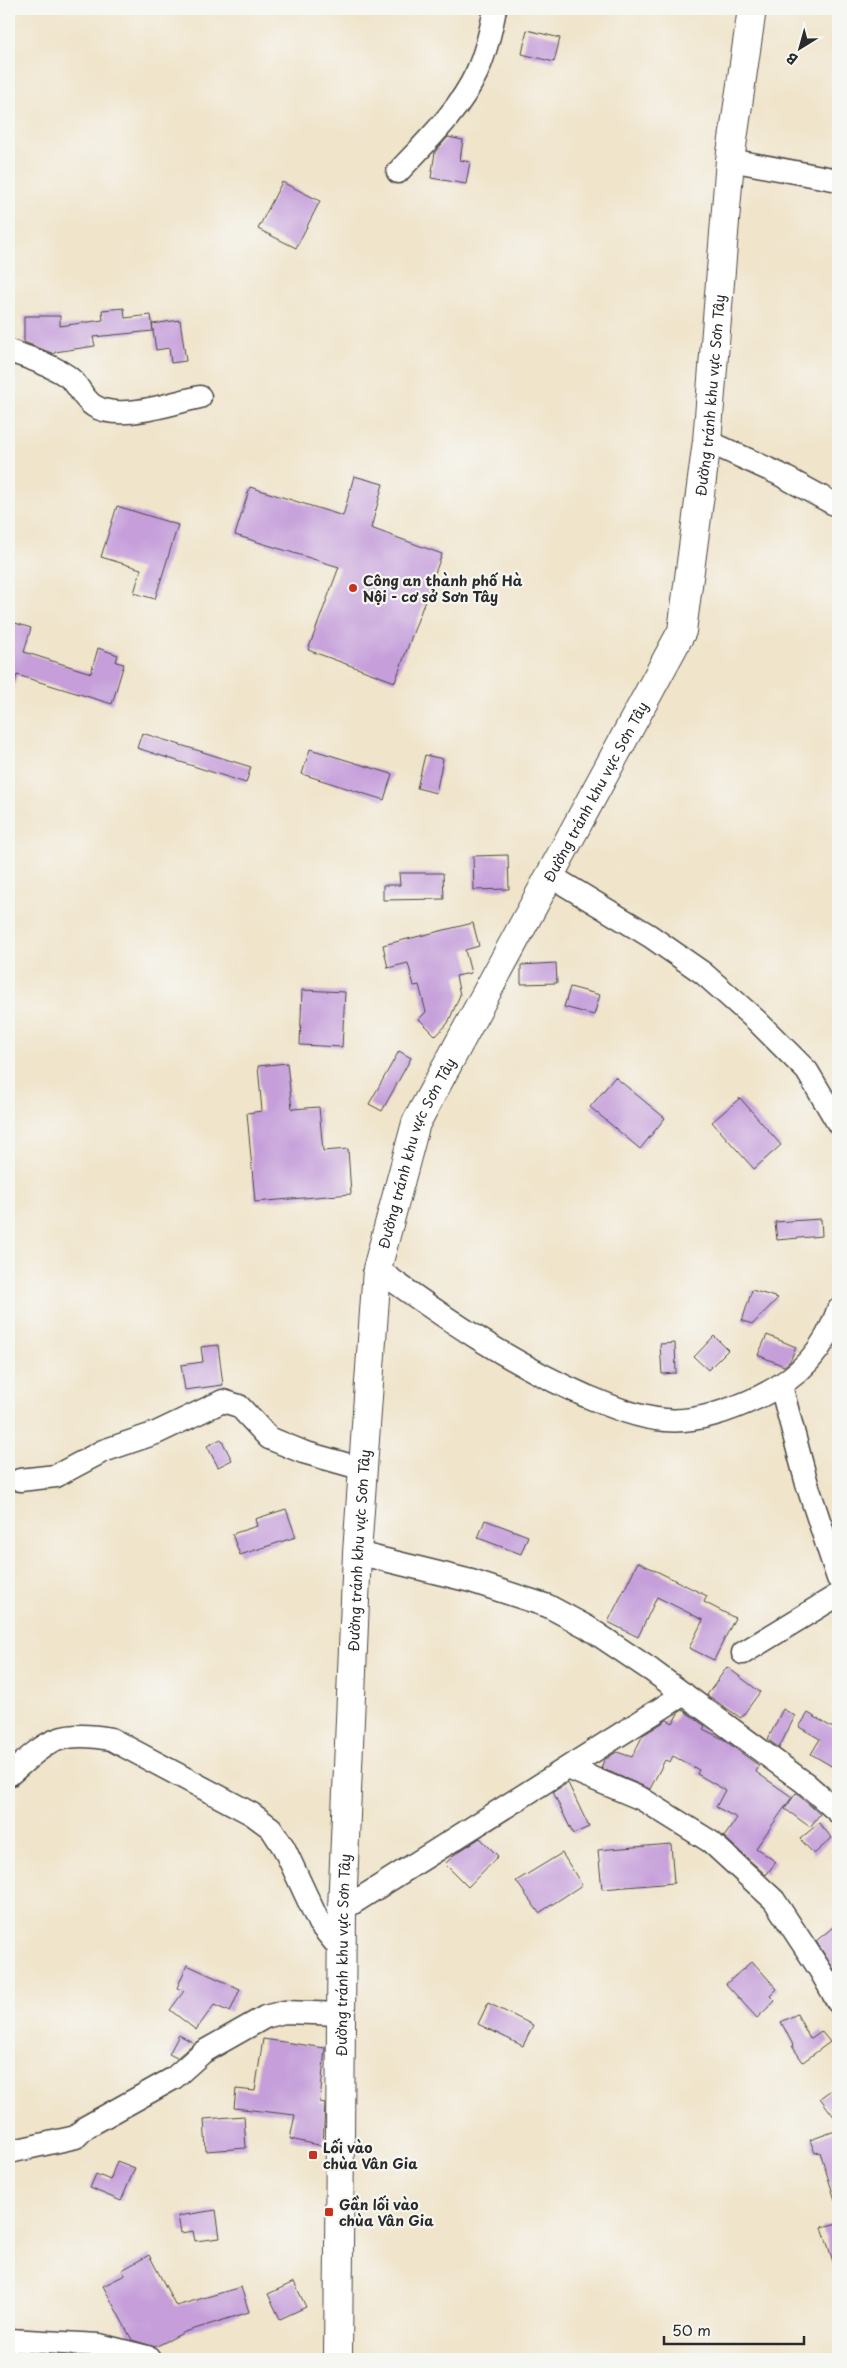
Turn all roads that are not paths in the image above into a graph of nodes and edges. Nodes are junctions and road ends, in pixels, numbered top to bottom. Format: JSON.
{"nodes":[{"id":1,"x":495,"y":9,"type":"edge"},
{"id":2,"x":752,"y":9,"type":"edge"},
{"id":3,"x":730,"y":160,"type":"junction"},
{"id":4,"x":398,"y":172,"type":"dead end"},
{"id":5,"x":838,"y":180,"type":"edge"},
{"id":6,"x":9,"y":351,"type":"edge"},
{"id":7,"x":200,"y":397,"type":"dead end"},
{"id":8,"x":707,"y":440,"type":"junction"},
{"id":9,"x":838,"y":506,"type":"edge"},
{"id":10,"x":549,"y":875,"type":"junction"},
{"id":11,"x":838,"y":1123,"type":"edge"},
{"id":12,"x":377,"y":1269,"type":"junction"},
{"id":13,"x":838,"y":1310,"type":"edge"},
{"id":14,"x":781,"y":1386,"type":"junction"},
{"id":15,"x":363,"y":1469,"type":"junction"},
{"id":16,"x":20,"y":1480,"type":"dead end"},
{"id":17,"x":357,"y":1552,"type":"junction"},
{"id":18,"x":838,"y":1578,"type":"edge"},
{"id":19,"x":838,"y":1595,"type":"edge"},
{"id":20,"x":743,"y":1653,"type":"dead end"},
{"id":21,"x":684,"y":1694,"type":"junction"},
{"id":22,"x":568,"y":1768,"type":"junction"},
{"id":23,"x":9,"y":1774,"type":"edge"},
{"id":24,"x":838,"y":1812,"type":"edge"},
{"id":25,"x":342,"y":1910,"type":"junction"},
{"id":26,"x":342,"y":1951,"type":"junction"},
{"id":27,"x":838,"y":2002,"type":"edge"},
{"id":28,"x":341,"y":2014,"type":"junction"},
{"id":29,"x":9,"y":2152,"type":"edge"},
{"id":30,"x":9,"y":2340,"type":"edge"},
{"id":31,"x":149,"y":2359,"type":"edge"},
{"id":32,"x":338,"y":2359,"type":"edge"}],
"edges":[{"from":1,"to":4,"type":"street"},
{"from":2,"to":3,"type":"highway","name":"Đường tránh khu vực Sơn Tây"},
{"from":3,"to":5,"type":"street"},
{"from":3,"to":8,"type":"highway","name":"Đường tránh khu vực Sơn Tây"},
{"from":6,"to":7,"type":"street"},
{"from":8,"to":9,"type":"street"},
{"from":8,"to":10,"type":"highway","name":"Đường tránh khu vực Sơn Tây"},
{"from":10,"to":11,"type":"street"},
{"from":10,"to":12,"type":"highway","name":"Đường tránh khu vực Sơn Tây"},
{"from":12,"to":14,"type":"street"},
{"from":12,"to":15,"type":"highway","name":"Đường tránh khu vực Sơn Tây"},
{"from":13,"to":14,"type":"street"},
{"from":14,"to":18,"type":"street"},
{"from":15,"to":16,"type":"street"},
{"from":15,"to":17,"type":"highway","name":"Đường tránh khu vực Sơn Tây"},
{"from":17,"to":21,"type":"street"},
{"from":17,"to":25,"type":"highway","name":"Đường tránh khu vực Sơn Tây"},
{"from":19,"to":20,"type":"street"},
{"from":21,"to":22,"type":"street"},
{"from":21,"to":24,"type":"street"},
{"from":22,"to":25,"type":"street"},
{"from":22,"to":27,"type":"street"},
{"from":23,"to":26,"type":"street"},
{"from":25,"to":26,"type":"highway","name":"Đường tránh khu vực Sơn Tây"},
{"from":26,"to":28,"type":"highway","name":"Đường tránh khu vực Sơn Tây"},
{"from":28,"to":29,"type":"street"},
{"from":28,"to":32,"type":"highway","name":"Đường tránh khu vực Sơn Tây"},
{"from":30,"to":31,"type":"street"}]}
